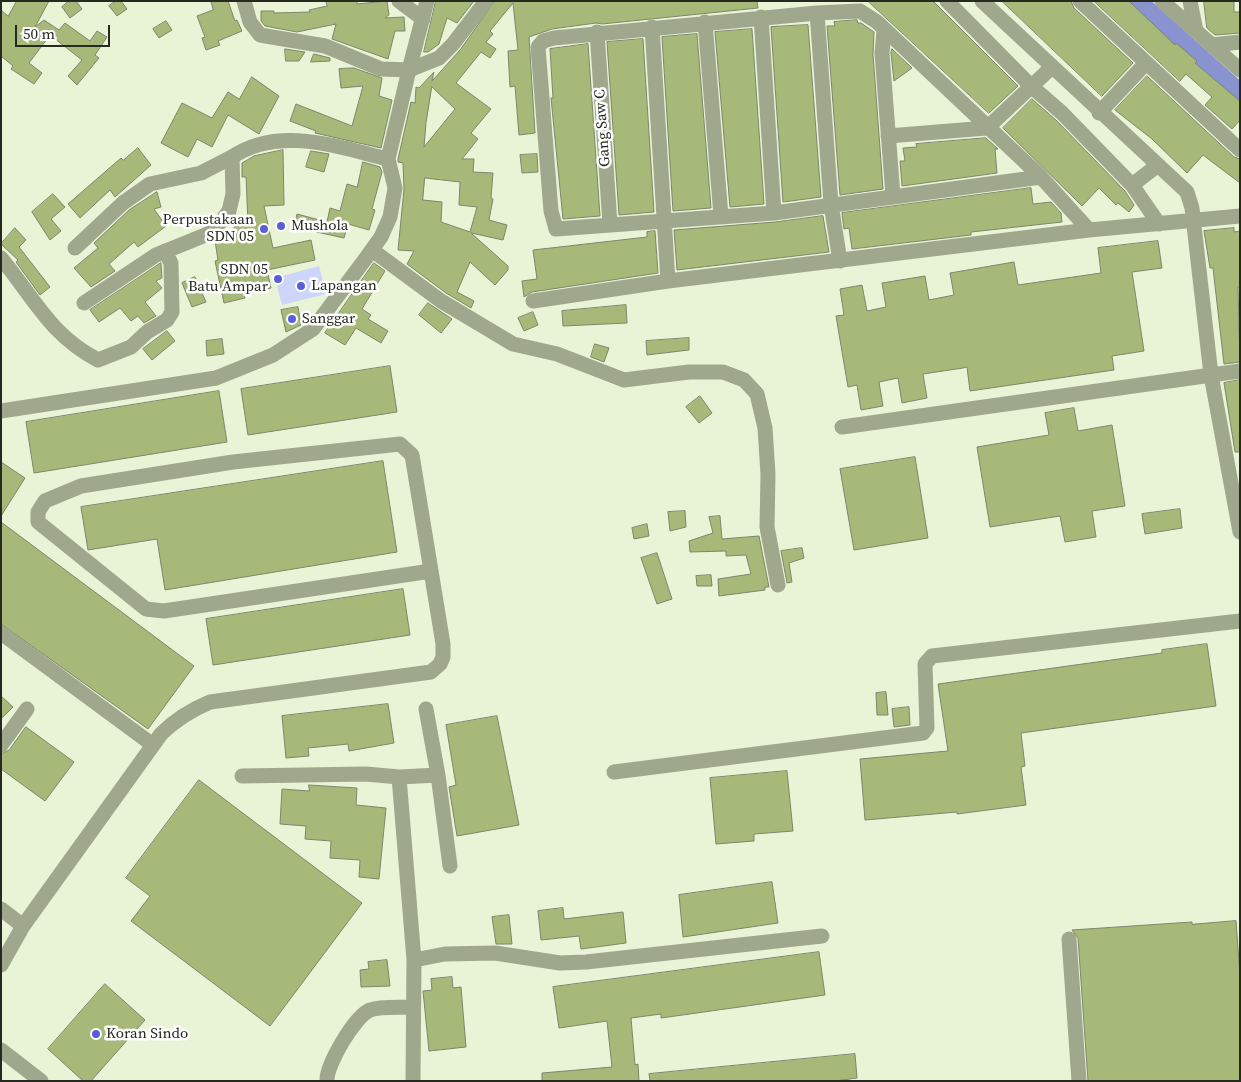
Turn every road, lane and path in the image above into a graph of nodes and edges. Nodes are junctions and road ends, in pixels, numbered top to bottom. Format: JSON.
{"nodes":[{"id":1,"x":244,"y":1,"type":"edge"},
{"id":2,"x":399,"y":1,"type":"edge"},
{"id":3,"x":427,"y":1,"type":"edge"},
{"id":4,"x":486,"y":1,"type":"edge"},
{"id":5,"x":946,"y":1,"type":"edge"},
{"id":6,"x":982,"y":1,"type":"edge"},
{"id":7,"x":1080,"y":1,"type":"edge"},
{"id":8,"x":1162,"y":1,"type":"edge"},
{"id":9,"x":1190,"y":1,"type":"edge"},
{"id":10,"x":817,"y":13,"type":"junction"},
{"id":11,"x":761,"y":17,"type":"junction"},
{"id":12,"x":423,"y":19,"type":"junction"},
{"id":13,"x":705,"y":22,"type":"junction"},
{"id":14,"x":652,"y":27,"type":"junction"},
{"id":15,"x":884,"y":31,"type":"junction"},
{"id":16,"x":1196,"y":31,"type":"junction"},
{"id":17,"x":597,"y":32,"type":"junction"},
{"id":18,"x":1240,"y":42,"type":"edge"},
{"id":19,"x":1211,"y":45,"type":"junction"},
{"id":20,"x":1146,"y":63,"type":"junction"},
{"id":21,"x":1052,"y":67,"type":"junction"},
{"id":22,"x":409,"y":70,"type":"junction"},
{"id":23,"x":1240,"y":70,"type":"edge"},
{"id":24,"x":1031,"y":86,"type":"junction"},
{"id":25,"x":1099,"y":113,"type":"junction"},
{"id":26,"x":987,"y":128,"type":"junction"},
{"id":27,"x":888,"y":136,"type":"junction"},
{"id":28,"x":1240,"y":150,"type":"edge"},
{"id":29,"x":232,"y":157,"type":"junction"},
{"id":30,"x":388,"y":159,"type":"junction"},
{"id":31,"x":1158,"y":165,"type":"junction"},
{"id":32,"x":1041,"y":177,"type":"junction"},
{"id":33,"x":1132,"y":185,"type":"junction"},
{"id":34,"x":893,"y":196,"type":"junction"},
{"id":35,"x":831,"y":204,"type":"junction"},
{"id":36,"x":774,"y":213,"type":"junction"},
{"id":37,"x":721,"y":216,"type":"junction"},
{"id":38,"x":1240,"y":216,"type":"edge"},
{"id":39,"x":1193,"y":219,"type":"junction"},
{"id":40,"x":663,"y":220,"type":"junction"},
{"id":41,"x":610,"y":224,"type":"junction"},
{"id":42,"x":1159,"y":224,"type":"junction"},
{"id":43,"x":1089,"y":230,"type":"junction"},
{"id":44,"x":75,"y":248,"type":"dead end"},
{"id":45,"x":372,"y":250,"type":"junction"},
{"id":46,"x":165,"y":251,"type":"junction"},
{"id":47,"x":1,"y":258,"type":"edge"},
{"id":48,"x":840,"y":261,"type":"junction"},
{"id":49,"x":668,"y":281,"type":"junction"},
{"id":50,"x":532,"y":301,"type":"dead end"},
{"id":51,"x":84,"y":303,"type":"dead end"},
{"id":52,"x":1240,"y":371,"type":"edge"},
{"id":53,"x":1211,"y":375,"type":"junction"},
{"id":54,"x":1,"y":411,"type":"edge"},
{"id":55,"x":842,"y":427,"type":"dead end"},
{"id":56,"x":1240,"y":532,"type":"edge"},
{"id":57,"x":431,"y":571,"type":"junction"},
{"id":58,"x":778,"y":585,"type":"dead end"},
{"id":59,"x":1240,"y":621,"type":"edge"},
{"id":60,"x":1,"y":633,"type":"edge"},
{"id":61,"x":27,"y":709,"type":"dead end"},
{"id":62,"x":426,"y":709,"type":"dead end"},
{"id":63,"x":1,"y":744,"type":"edge"},
{"id":64,"x":153,"y":745,"type":"junction"},
{"id":65,"x":614,"y":772,"type":"dead end"},
{"id":66,"x":242,"y":776,"type":"dead end"},
{"id":67,"x":438,"y":776,"type":"junction"},
{"id":68,"x":399,"y":777,"type":"junction"},
{"id":69,"x":450,"y":866,"type":"dead end"},
{"id":70,"x":1,"y":909,"type":"edge"},
{"id":71,"x":23,"y":926,"type":"junction"},
{"id":72,"x":822,"y":936,"type":"dead end"},
{"id":73,"x":1069,"y":940,"type":"dead end"},
{"id":74,"x":414,"y":960,"type":"junction"},
{"id":75,"x":1,"y":965,"type":"edge"},
{"id":76,"x":412,"y":1007,"type":"junction"},
{"id":77,"x":1,"y":1050,"type":"edge"},
{"id":78,"x":41,"y":1081,"type":"edge"},
{"id":79,"x":328,"y":1081,"type":"edge"},
{"id":80,"x":413,"y":1081,"type":"edge"},
{"id":81,"x":1079,"y":1081,"type":"edge"}],
"edges":[{"from":1,"to":22,"type":"street"},
{"from":2,"to":12,"type":"street"},
{"from":3,"to":12,"type":"street"},
{"from":4,"to":22,"type":"street"},
{"from":5,"to":24,"type":"street"},
{"from":6,"to":21,"type":"street"},
{"from":7,"to":20,"type":"street"},
{"from":8,"to":16,"type":"street"},
{"from":9,"to":16,"type":"street"},
{"from":10,"to":11,"type":"street"},
{"from":10,"to":15,"type":"street"},
{"from":10,"to":35,"type":"street"},
{"from":11,"to":13,"type":"street"},
{"from":11,"to":36,"type":"street"},
{"from":12,"to":22,"type":"street"},
{"from":13,"to":14,"type":"street"},
{"from":13,"to":37,"type":"street"},
{"from":14,"to":17,"type":"street"},
{"from":14,"to":40,"type":"street"},
{"from":15,"to":26,"type":"street"},
{"from":15,"to":27,"type":"street"},
{"from":16,"to":19,"type":"street"},
{"from":17,"to":41,"type":"street","name":"Gang Saw C"},
{"from":17,"to":41,"type":"street"},
{"from":18,"to":19,"type":"street"},
{"from":19,"to":23,"type":"street"},
{"from":20,"to":25,"type":"street"},
{"from":20,"to":28,"type":"street"},
{"from":21,"to":24,"type":"street"},
{"from":21,"to":25,"type":"street"},
{"from":22,"to":30,"type":"street"},
{"from":24,"to":26,"type":"street"},
{"from":24,"to":33,"type":"street"},
{"from":25,"to":31,"type":"street"},
{"from":26,"to":27,"type":"street"},
{"from":26,"to":32,"type":"street"},
{"from":27,"to":34,"type":"street"},
{"from":29,"to":30,"type":"street"},
{"from":29,"to":44,"type":"street"},
{"from":29,"to":46,"type":"street"},
{"from":30,"to":45,"type":"street"},
{"from":31,"to":33,"type":"street"},
{"from":31,"to":39,"type":"street"},
{"from":32,"to":34,"type":"street"},
{"from":32,"to":43,"type":"street"},
{"from":33,"to":42,"type":"street"},
{"from":34,"to":35,"type":"street"},
{"from":35,"to":36,"type":"street"},
{"from":35,"to":48,"type":"street"},
{"from":36,"to":37,"type":"street"},
{"from":37,"to":40,"type":"street"},
{"from":38,"to":39,"type":"street"},
{"from":39,"to":42,"type":"street"},
{"from":39,"to":53,"type":"street"},
{"from":40,"to":41,"type":"street"},
{"from":40,"to":49,"type":"street"},
{"from":42,"to":43,"type":"street"},
{"from":43,"to":48,"type":"street"},
{"from":45,"to":54,"type":"street"},
{"from":45,"to":58,"type":"street"},
{"from":46,"to":47,"type":"street"},
{"from":46,"to":51,"type":"street"},
{"from":48,"to":49,"type":"street"},
{"from":49,"to":50,"type":"street"},
{"from":52,"to":53,"type":"street"},
{"from":53,"to":55,"type":"street"},
{"from":53,"to":56,"type":"street"},
{"from":57,"to":57,"type":"street"},
{"from":57,"to":64,"type":"street"},
{"from":59,"to":65,"type":"street"},
{"from":60,"to":64,"type":"street"},
{"from":61,"to":63,"type":"street"},
{"from":62,"to":67,"type":"street"},
{"from":64,"to":71,"type":"street"},
{"from":66,"to":68,"type":"street"},
{"from":67,"to":68,"type":"street"},
{"from":67,"to":69,"type":"street"},
{"from":68,"to":74,"type":"street"},
{"from":70,"to":71,"type":"street"},
{"from":71,"to":75,"type":"street"},
{"from":72,"to":74,"type":"street"},
{"from":73,"to":81,"type":"street"},
{"from":74,"to":76,"type":"street"},
{"from":76,"to":79,"type":"street"},
{"from":76,"to":80,"type":"street"},
{"from":77,"to":78,"type":"street"}]}
